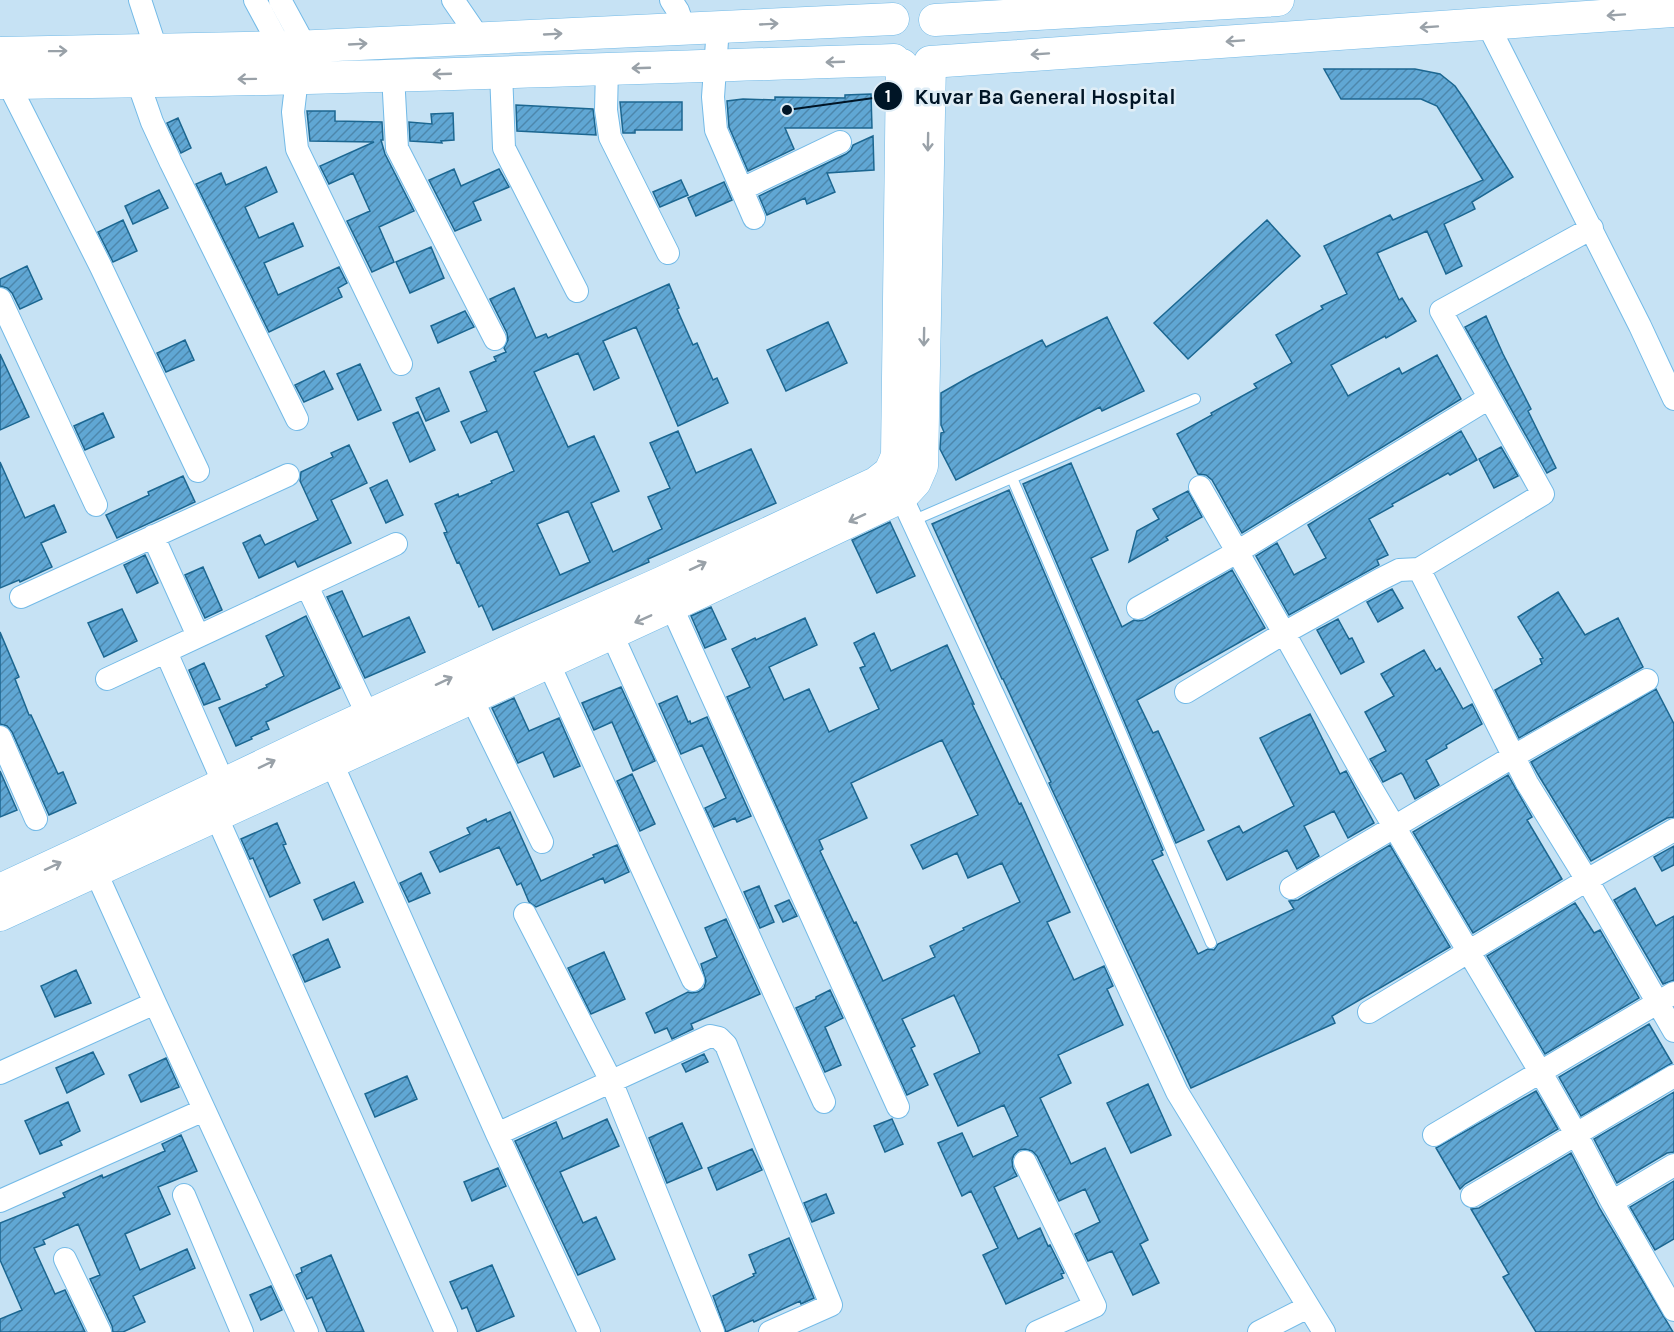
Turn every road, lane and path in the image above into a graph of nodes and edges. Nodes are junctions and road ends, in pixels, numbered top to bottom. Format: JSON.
{"nodes":[{"id":1,"x":140,"y":0,"type":"edge"},
{"id":2,"x":255,"y":0,"type":"edge"},
{"id":3,"x":280,"y":0,"type":"edge"},
{"id":4,"x":453,"y":0,"type":"edge"},
{"id":5,"x":671,"y":0,"type":"edge"},
{"id":6,"x":1278,"y":0,"type":"edge"},
{"id":7,"x":1674,"y":11,"type":"edge"},
{"id":8,"x":1480,"y":12,"type":"edge"},
{"id":9,"x":893,"y":19,"type":"junction"},
{"id":10,"x":935,"y":20,"type":"junction"},
{"id":11,"x":718,"y":27,"type":"junction"},
{"id":12,"x":684,"y":28,"type":"junction"},
{"id":13,"x":479,"y":38,"type":"junction"},
{"id":14,"x":293,"y":47,"type":"junction"},
{"id":15,"x":156,"y":49,"type":"junction"},
{"id":16,"x":0,"y":52,"type":"edge"},
{"id":17,"x":909,"y":62,"type":"junction"},
{"id":18,"x":716,"y":66,"type":"junction"},
{"id":19,"x":607,"y":69,"type":"junction"},
{"id":20,"x":501,"y":72,"type":"junction"},
{"id":21,"x":393,"y":75,"type":"junction"},
{"id":22,"x":309,"y":78,"type":"junction"},
{"id":23,"x":138,"y":82,"type":"junction"},
{"id":24,"x":4,"y":83,"type":"edge"},
{"id":25,"x":840,"y":142,"type":"dead end"},
{"id":26,"x":742,"y":189,"type":"junction"},
{"id":27,"x":754,"y":218,"type":"dead end"},
{"id":28,"x":1592,"y":228,"type":"junction"},
{"id":29,"x":668,"y":253,"type":"dead end"},
{"id":30,"x":577,"y":291,"type":"dead end"},
{"id":31,"x":0,"y":299,"type":"edge"},
{"id":32,"x":495,"y":339,"type":"dead end"},
{"id":33,"x":401,"y":364,"type":"dead end"},
{"id":34,"x":1489,"y":398,"type":"junction"},
{"id":35,"x":1195,"y":399,"type":"dead end"},
{"id":36,"x":1674,"y":399,"type":"edge"},
{"id":37,"x":297,"y":419,"type":"dead end"},
{"id":38,"x":198,"y":471,"type":"dead end"},
{"id":39,"x":288,"y":475,"type":"dead end"},
{"id":40,"x":1012,"y":478,"type":"junction"},
{"id":41,"x":1200,"y":487,"type":"dead end"},
{"id":42,"x":901,"y":497,"type":"junction"},
{"id":43,"x":96,"y":505,"type":"dead end"},
{"id":44,"x":153,"y":536,"type":"junction"},
{"id":45,"x":396,"y":544,"type":"dead end"},
{"id":46,"x":1237,"y":552,"type":"junction"},
{"id":47,"x":1419,"y":569,"type":"junction"},
{"id":48,"x":307,"y":586,"type":"junction"},
{"id":49,"x":666,"y":595,"type":"junction"},
{"id":50,"x":21,"y":597,"type":"dead end"},
{"id":51,"x":1138,"y":608,"type":"dead end"},
{"id":52,"x":606,"y":621,"type":"junction"},
{"id":53,"x":1284,"y":633,"type":"junction"},
{"id":54,"x":198,"y":636,"type":"junction"},
{"id":55,"x":166,"y":652,"type":"junction"},
{"id":56,"x":548,"y":662,"type":"junction"},
{"id":57,"x":107,"y":679,"type":"dead end"},
{"id":58,"x":1647,"y":680,"type":"dead end"},
{"id":59,"x":1186,"y":692,"type":"dead end"},
{"id":60,"x":471,"y":697,"type":"junction"},
{"id":61,"x":368,"y":716,"type":"junction"},
{"id":62,"x":0,"y":737,"type":"edge"},
{"id":63,"x":326,"y":750,"type":"junction"},
{"id":64,"x":1514,"y":756,"type":"junction"},
{"id":65,"x":215,"y":798,"type":"junction"},
{"id":66,"x":36,"y":819,"type":"dead end"},
{"id":67,"x":1394,"y":827,"type":"junction"},
{"id":68,"x":1674,"y":830,"type":"edge"},
{"id":69,"x":542,"y":842,"type":"dead end"},
{"id":70,"x":91,"y":861,"type":"junction"},
{"id":71,"x":1587,"y":880,"type":"junction"},
{"id":72,"x":1291,"y":888,"type":"dead end"},
{"id":73,"x":0,"y":890,"type":"edge"},
{"id":74,"x":525,"y":914,"type":"dead end"},
{"id":75,"x":0,"y":915,"type":"edge"},
{"id":76,"x":1211,"y":943,"type":"dead end"},
{"id":77,"x":1468,"y":951,"type":"junction"},
{"id":78,"x":693,"y":980,"type":"dead end"},
{"id":79,"x":1666,"y":998,"type":"edge"},
{"id":80,"x":154,"y":1003,"type":"junction"},
{"id":81,"x":1369,"y":1012,"type":"dead end"},
{"id":82,"x":1674,"y":1031,"type":"edge"},
{"id":83,"x":0,"y":1072,"type":"edge"},
{"id":84,"x":1541,"y":1072,"type":"junction"},
{"id":85,"x":1674,"y":1076,"type":"edge"},
{"id":86,"x":611,"y":1081,"type":"junction"},
{"id":87,"x":824,"y":1102,"type":"dead end"},
{"id":88,"x":898,"y":1107,"type":"dead end"},
{"id":89,"x":204,"y":1110,"type":"junction"},
{"id":90,"x":497,"y":1134,"type":"junction"},
{"id":91,"x":1576,"y":1134,"type":"junction"},
{"id":92,"x":1434,"y":1135,"type":"dead end"},
{"id":93,"x":1025,"y":1162,"type":"dead end"},
{"id":94,"x":1674,"y":1165,"type":"edge"},
{"id":95,"x":184,"y":1196,"type":"dead end"},
{"id":96,"x":1472,"y":1196,"type":"dead end"},
{"id":97,"x":0,"y":1202,"type":"edge"},
{"id":98,"x":1612,"y":1202,"type":"junction"},
{"id":99,"x":65,"y":1259,"type":"dead end"},
{"id":100,"x":1308,"y":1307,"type":"junction"},
{"id":101,"x":1674,"y":1310,"type":"edge"},
{"id":102,"x":440,"y":1330,"type":"edge"},
{"id":103,"x":100,"y":1332,"type":"edge"},
{"id":104,"x":242,"y":1332,"type":"edge"},
{"id":105,"x":306,"y":1332,"type":"edge"},
{"id":106,"x":589,"y":1332,"type":"edge"},
{"id":107,"x":713,"y":1332,"type":"edge"},
{"id":108,"x":770,"y":1332,"type":"edge"},
{"id":109,"x":1037,"y":1332,"type":"edge"},
{"id":110,"x":1259,"y":1332,"type":"edge"},
{"id":111,"x":1324,"y":1332,"type":"edge"}],
"edges":[{"from":1,"to":15,"type":"street"},
{"from":2,"to":14,"type":"street"},
{"from":3,"to":14,"type":"street"},
{"from":4,"to":13,"type":"street"},
{"from":5,"to":12,"type":"street"},
{"from":6,"to":10,"type":"street"},
{"from":7,"to":8,"type":"street","one_way":true},
{"from":8,"to":17,"type":"street","one_way":true},
{"from":8,"to":28,"type":"street"},
{"from":9,"to":10,"type":"street"},
{"from":11,"to":9,"type":"street","one_way":true},
{"from":9,"to":17,"type":"street"},
{"from":10,"to":17,"type":"street"},
{"from":11,"to":12,"type":"street"},
{"from":11,"to":18,"type":"street"},
{"from":13,"to":12,"type":"street","one_way":true},
{"from":14,"to":13,"type":"street","one_way":true},
{"from":14,"to":15,"type":"street"},
{"from":14,"to":22,"type":"street"},
{"from":16,"to":15,"type":"street","one_way":true},
{"from":17,"to":18,"type":"street","one_way":true},
{"from":17,"to":42,"type":"street"},
{"from":18,"to":19,"type":"street","one_way":true},
{"from":18,"to":26,"type":"street"},
{"from":19,"to":20,"type":"street"},
{"from":19,"to":29,"type":"street"},
{"from":20,"to":21,"type":"street","one_way":true},
{"from":20,"to":30,"type":"street"},
{"from":21,"to":22,"type":"street"},
{"from":21,"to":32,"type":"street"},
{"from":22,"to":23,"type":"street","one_way":true},
{"from":22,"to":33,"type":"street"},
{"from":23,"to":24,"type":"street"},
{"from":23,"to":37,"type":"street"},
{"from":24,"to":38,"type":"street"},
{"from":25,"to":26,"type":"street"},
{"from":26,"to":27,"type":"street"},
{"from":28,"to":34,"type":"street"},
{"from":28,"to":36,"type":"street"},
{"from":31,"to":43,"type":"street"},
{"from":34,"to":46,"type":"street"},
{"from":34,"to":47,"type":"street"},
{"from":35,"to":40,"type":"lane"},
{"from":39,"to":44,"type":"street"},
{"from":40,"to":42,"type":"lane"},
{"from":40,"to":76,"type":"lane"},
{"from":41,"to":46,"type":"street"},
{"from":42,"to":49,"type":"street"},
{"from":42,"to":100,"type":"street"},
{"from":44,"to":50,"type":"street"},
{"from":44,"to":54,"type":"street"},
{"from":45,"to":48,"type":"street"},
{"from":46,"to":51,"type":"street"},
{"from":46,"to":53,"type":"street"},
{"from":47,"to":53,"type":"street"},
{"from":47,"to":64,"type":"street"},
{"from":48,"to":54,"type":"street"},
{"from":48,"to":61,"type":"street"},
{"from":49,"to":52,"type":"street"},
{"from":49,"to":88,"type":"street"},
{"from":52,"to":56,"type":"street"},
{"from":61,"to":52,"type":"street","one_way":true},
{"from":52,"to":87,"type":"street"},
{"from":53,"to":59,"type":"street"},
{"from":53,"to":67,"type":"street"},
{"from":54,"to":55,"type":"street"},
{"from":55,"to":57,"type":"street"},
{"from":55,"to":65,"type":"street"},
{"from":56,"to":60,"type":"street"},
{"from":56,"to":78,"type":"street"},
{"from":58,"to":64,"type":"street"},
{"from":60,"to":63,"type":"street"},
{"from":60,"to":69,"type":"street"},
{"from":61,"to":63,"type":"street"},
{"from":62,"to":66,"type":"street"},
{"from":63,"to":65,"type":"street"},
{"from":63,"to":90,"type":"street"},
{"from":64,"to":67,"type":"street"},
{"from":64,"to":71,"type":"street"},
{"from":65,"to":70,"type":"street"},
{"from":65,"to":102,"type":"street"},
{"from":67,"to":72,"type":"street"},
{"from":67,"to":77,"type":"street"},
{"from":68,"to":71,"type":"street"},
{"from":73,"to":70,"type":"street","one_way":true},
{"from":70,"to":75,"type":"street"},
{"from":70,"to":80,"type":"street"},
{"from":71,"to":77,"type":"street"},
{"from":71,"to":79,"type":"street"},
{"from":74,"to":86,"type":"street"},
{"from":77,"to":81,"type":"street"},
{"from":77,"to":84,"type":"street"},
{"from":79,"to":82,"type":"street"},
{"from":79,"to":84,"type":"street"},
{"from":80,"to":83,"type":"street"},
{"from":80,"to":89,"type":"street"},
{"from":84,"to":91,"type":"street"},
{"from":84,"to":92,"type":"street"},
{"from":85,"to":91,"type":"street"},
{"from":86,"to":90,"type":"street"},
{"from":86,"to":107,"type":"street"},
{"from":86,"to":108,"type":"street"},
{"from":89,"to":97,"type":"street"},
{"from":89,"to":105,"type":"street"},
{"from":90,"to":106,"type":"street"},
{"from":91,"to":96,"type":"street"},
{"from":91,"to":98,"type":"street"},
{"from":93,"to":109,"type":"street"},
{"from":94,"to":98,"type":"street"},
{"from":95,"to":104,"type":"street"},
{"from":98,"to":101,"type":"street"},
{"from":99,"to":103,"type":"street"},
{"from":100,"to":110,"type":"street"},
{"from":100,"to":111,"type":"street"}]}
